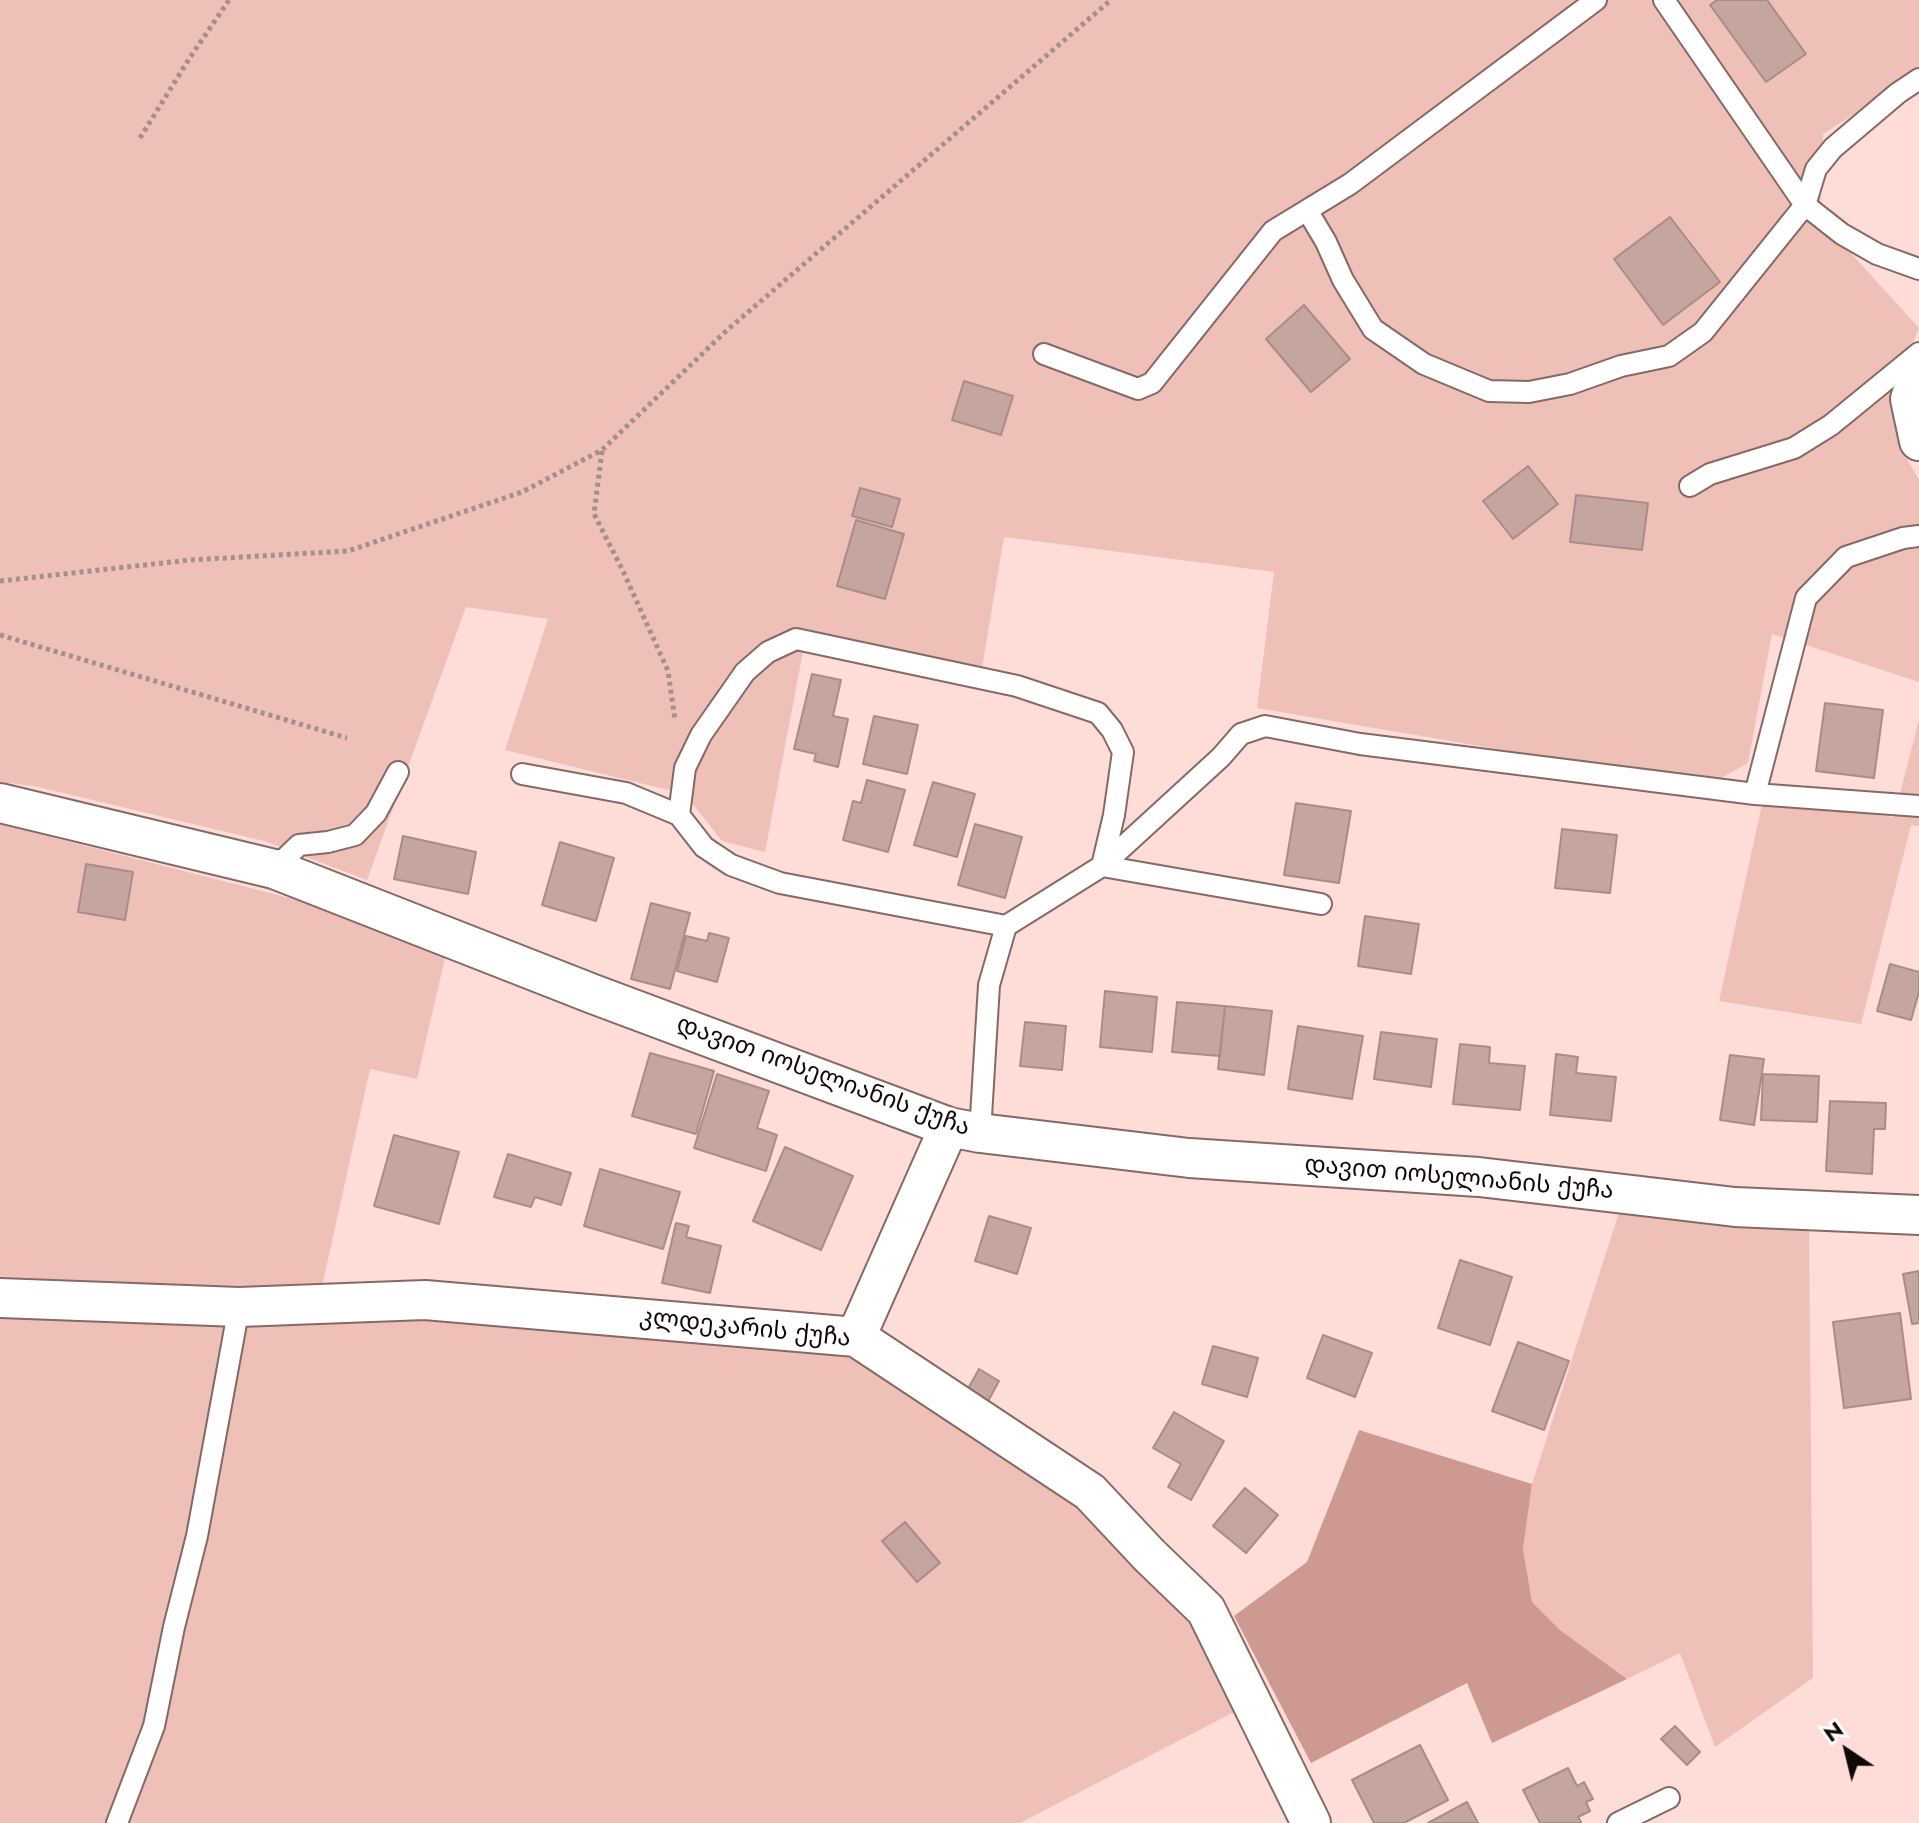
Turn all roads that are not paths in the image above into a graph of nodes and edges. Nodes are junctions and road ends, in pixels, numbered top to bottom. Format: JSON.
{"nodes":[{"id":1,"x":1596,"y":0,"type":"edge"},
{"id":2,"x":1664,"y":0,"type":"edge"},
{"id":3,"x":1919,"y":79,"type":"edge"},
{"id":4,"x":1805,"y":205,"type":"junction"},
{"id":5,"x":1307,"y":210,"type":"junction"},
{"id":6,"x":1919,"y":269,"type":"edge"},
{"id":7,"x":1919,"y":353,"type":"edge"},
{"id":8,"x":1044,"y":354,"type":"dead end"},
{"id":9,"x":1919,"y":372,"type":"edge"},
{"id":10,"x":1919,"y":441,"type":"edge"},
{"id":11,"x":1690,"y":486,"type":"dead end"},
{"id":12,"x":1919,"y":536,"type":"edge"},
{"id":13,"x":398,"y":772,"type":"dead end"},
{"id":14,"x":522,"y":774,"type":"dead end"},
{"id":15,"x":1755,"y":794,"type":"junction"},
{"id":16,"x":0,"y":803,"type":"edge"},
{"id":17,"x":1919,"y":806,"type":"edge"},
{"id":18,"x":679,"y":815,"type":"junction"},
{"id":19,"x":1102,"y":866,"type":"junction"},
{"id":20,"x":274,"y":869,"type":"junction"},
{"id":21,"x":1321,"y":904,"type":"dead end"},
{"id":22,"x":1006,"y":926,"type":"junction"},
{"id":23,"x":965,"y":1130,"type":"junction"},
{"id":24,"x":1919,"y":1215,"type":"edge"},
{"id":25,"x":0,"y":1298,"type":"edge"},
{"id":26,"x":239,"y":1307,"type":"junction"},
{"id":27,"x":856,"y":1337,"type":"junction"},
{"id":28,"x":1669,"y":1798,"type":"dead end"},
{"id":29,"x":117,"y":1823,"type":"edge"},
{"id":30,"x":1311,"y":1823,"type":"edge"},
{"id":31,"x":1618,"y":1823,"type":"edge"}],
"edges":[{"from":1,"to":5,"type":"lane"},
{"from":2,"to":4,"type":"lane"},
{"from":3,"to":4,"type":"lane"},
{"from":4,"to":5,"type":"lane"},
{"from":4,"to":6,"type":"lane"},
{"from":5,"to":8,"type":"lane"},
{"from":7,"to":11,"type":"lane"},
{"from":9,"to":10,"type":"street"},
{"from":12,"to":15,"type":"lane"},
{"from":13,"to":20,"type":"lane"},
{"from":14,"to":18,"type":"lane"},
{"from":15,"to":17,"type":"lane"},
{"from":15,"to":19,"type":"lane"},
{"from":16,"to":20,"type":"street","name":"დავით იოსელიანის ქუჩა"},
{"from":18,"to":19,"type":"lane"},
{"from":18,"to":22,"type":"lane"},
{"from":19,"to":21,"type":"lane"},
{"from":19,"to":22,"type":"lane"},
{"from":20,"to":23,"type":"street","name":"დავით იოსელიანის ქუჩა"},
{"from":22,"to":23,"type":"lane"},
{"from":23,"to":24,"type":"street","name":"დავით იოსელიანის ქუჩა"},
{"from":23,"to":27,"type":"street"},
{"from":25,"to":26,"type":"street","name":"კლდეკარის ქუჩა"},
{"from":26,"to":27,"type":"street","name":"კლდეკარის ქუჩა"},
{"from":26,"to":29,"type":"lane"},
{"from":27,"to":30,"type":"street","name":"კლდეკარის ქუჩა"},
{"from":28,"to":31,"type":"lane"}]}
